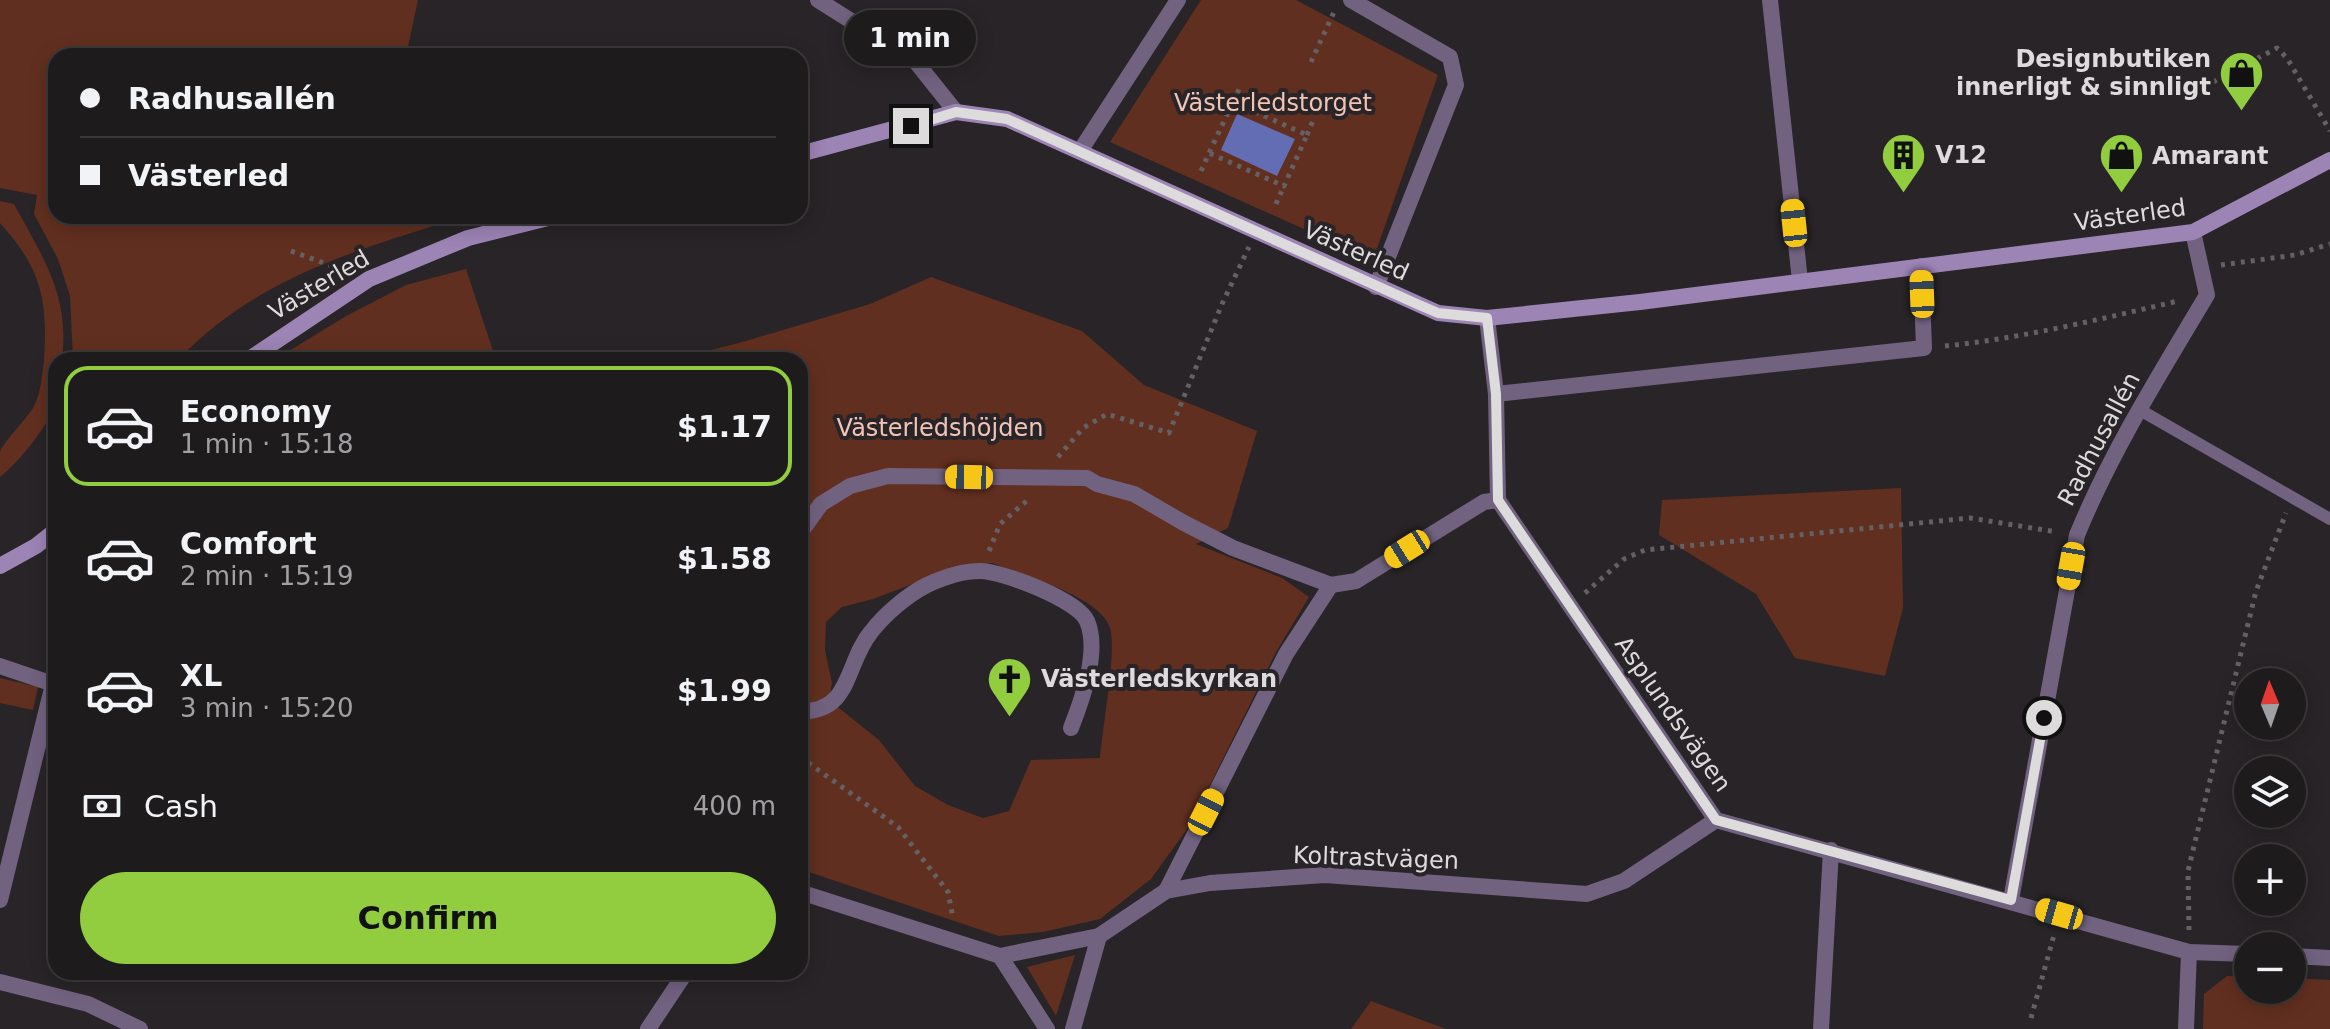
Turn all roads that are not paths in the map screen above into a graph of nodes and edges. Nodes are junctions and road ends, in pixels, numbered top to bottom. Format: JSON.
{"nodes":[{"id":1,"x":818,"y":0,"type":"edge"},
{"id":2,"x":1178,"y":0,"type":"edge"},
{"id":3,"x":1351,"y":0,"type":"edge"},
{"id":4,"x":1770,"y":0,"type":"edge"},
{"id":5,"x":956,"y":112,"type":"junction"},
{"id":6,"x":1080,"y":151,"type":"junction"},
{"id":7,"x":808,"y":152,"type":"edge"},
{"id":8,"x":2330,"y":160,"type":"edge"},
{"id":9,"x":524,"y":224,"type":"edge"},
{"id":10,"x":2193,"y":232,"type":"junction"},
{"id":11,"x":1921,"y":266,"type":"junction"},
{"id":12,"x":1800,"y":281,"type":"junction"},
{"id":13,"x":1376,"y":287,"type":"junction"},
{"id":14,"x":1487,"y":318,"type":"junction"},
{"id":15,"x":260,"y":352,"type":"edge"},
{"id":16,"x":1496,"y":394,"type":"junction"},
{"id":17,"x":2140,"y":410,"type":"junction"},
{"id":18,"x":1498,"y":500,"type":"junction"},
{"id":19,"x":2330,"y":519,"type":"edge"},
{"id":20,"x":808,"y":522,"type":"edge"},
{"id":21,"x":48,"y":536,"type":"edge"},
{"id":22,"x":0,"y":566,"type":"edge"},
{"id":23,"x":1331,"y":585,"type":"junction"},
{"id":24,"x":0,"y":666,"type":"edge"},
{"id":25,"x":48,"y":678,"type":"edge"},
{"id":26,"x":48,"y":708,"type":"edge"},
{"id":27,"x":808,"y":711,"type":"edge"},
{"id":28,"x":1071,"y":728,"type":"dead end"},
{"id":29,"x":1716,"y":820,"type":"junction"},
{"id":30,"x":1831,"y":850,"type":"junction"},
{"id":31,"x":1166,"y":891,"type":"junction"},
{"id":32,"x":808,"y":895,"type":"edge"},
{"id":33,"x":0,"y":900,"type":"edge"},
{"id":34,"x":2011,"y":900,"type":"junction"},
{"id":35,"x":1099,"y":936,"type":"junction"},
{"id":36,"x":2189,"y":952,"type":"junction"},
{"id":37,"x":2234,"y":954,"type":"edge"},
{"id":38,"x":1000,"y":956,"type":"junction"},
{"id":39,"x":2306,"y":957,"type":"edge"},
{"id":40,"x":2330,"y":958,"type":"edge"},
{"id":41,"x":681,"y":980,"type":"edge"},
{"id":42,"x":0,"y":982,"type":"edge"},
{"id":43,"x":140,"y":1029,"type":"edge"},
{"id":44,"x":648,"y":1029,"type":"edge"},
{"id":45,"x":1047,"y":1029,"type":"edge"},
{"id":46,"x":1073,"y":1029,"type":"edge"},
{"id":47,"x":1821,"y":1029,"type":"edge"},
{"id":48,"x":2186,"y":1029,"type":"edge"}],
"edges":[{"from":1,"to":5,"type":"street"},
{"from":2,"to":6,"type":"street"},
{"from":3,"to":13,"type":"street"},
{"from":4,"to":12,"type":"street"},
{"from":5,"to":6,"type":"street","name":"Västerled"},
{"from":5,"to":7,"type":"street","name":"Västerled"},
{"from":6,"to":13,"type":"street","name":"Västerled"},
{"from":8,"to":10,"type":"street","name":"Västerled"},
{"from":9,"to":15,"type":"street","name":"Västerled"},
{"from":10,"to":11,"type":"street","name":"Västerled"},
{"from":10,"to":17,"type":"street","name":"Radhusallén"},
{"from":11,"to":12,"type":"street","name":"Västerled"},
{"from":11,"to":16,"type":"street"},
{"from":12,"to":14,"type":"street","name":"Västerled"},
{"from":13,"to":14,"type":"street","name":"Västerled"},
{"from":14,"to":16,"type":"street"},
{"from":16,"to":18,"type":"street"},
{"from":17,"to":19,"type":"lane"},
{"from":17,"to":34,"type":"street","name":"Radhusallén"},
{"from":18,"to":23,"type":"street"},
{"from":18,"to":29,"type":"street","name":"Asplundsvägen"},
{"from":20,"to":23,"type":"street"},
{"from":21,"to":22,"type":"street"},
{"from":23,"to":31,"type":"street"},
{"from":24,"to":25,"type":"street"},
{"from":26,"to":33,"type":"street"},
{"from":27,"to":28,"type":"street"},
{"from":29,"to":30,"type":"street","name":"Asplundsvägen"},
{"from":29,"to":31,"type":"street","name":"Koltrastvägen"},
{"from":30,"to":34,"type":"street","name":"Asplundsvägen"},
{"from":30,"to":47,"type":"street"},
{"from":31,"to":35,"type":"street","name":"Koltrastvägen"},
{"from":32,"to":38,"type":"street","name":"Koltrastvägen"},
{"from":34,"to":36,"type":"street","name":"Asplundsvägen"},
{"from":35,"to":38,"type":"street","name":"Koltrastvägen"},
{"from":35,"to":46,"type":"street"},
{"from":36,"to":37,"type":"street","name":"Asplundsvägen"},
{"from":36,"to":48,"type":"street"},
{"from":38,"to":45,"type":"street"},
{"from":39,"to":40,"type":"street"},
{"from":41,"to":44,"type":"street"},
{"from":42,"to":43,"type":"street"}]}
